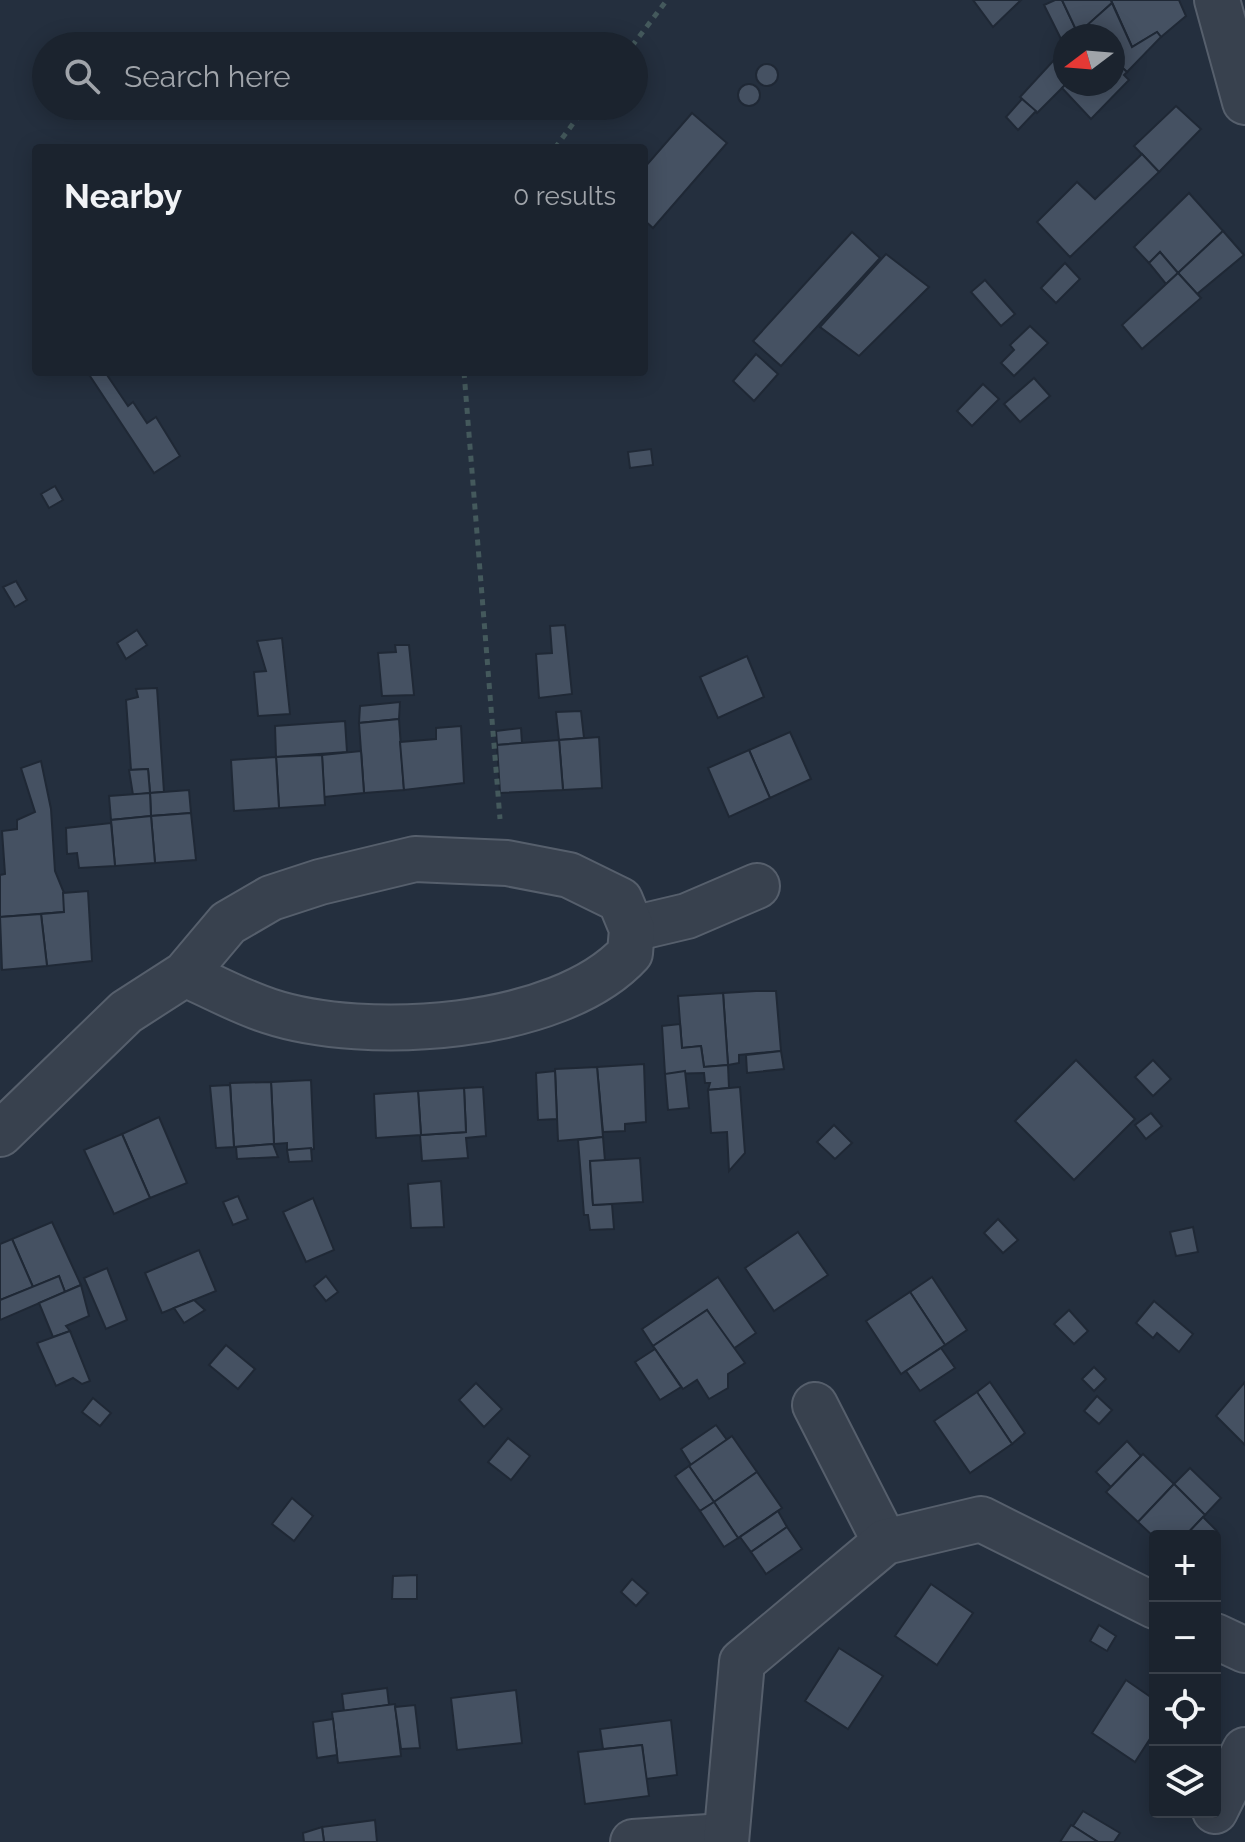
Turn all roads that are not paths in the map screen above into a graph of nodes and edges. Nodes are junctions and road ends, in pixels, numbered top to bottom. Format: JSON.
{"nodes":[{"id":1,"x":1217,"y":0,"type":"edge"},
{"id":2,"x":1245,"y":102,"type":"edge"},
{"id":3,"x":757,"y":886,"type":"dead end"},
{"id":4,"x":632,"y":929,"type":"junction"},
{"id":5,"x":185,"y":974,"type":"junction"},
{"id":6,"x":0,"y":1134,"type":"edge"},
{"id":7,"x":815,"y":1405,"type":"dead end"},
{"id":8,"x":885,"y":1542,"type":"junction"},
{"id":9,"x":1149,"y":1603,"type":"edge"},
{"id":10,"x":1221,"y":1639,"type":"edge"},
{"id":11,"x":1245,"y":1650,"type":"edge"},
{"id":12,"x":1245,"y":1750,"type":"edge"},
{"id":13,"x":1221,"y":1800,"type":"edge"},
{"id":14,"x":1212,"y":1818,"type":"edge"},
{"id":15,"x":725,"y":1839,"type":"edge"},
{"id":16,"x":633,"y":1842,"type":"edge"},
{"id":17,"x":1200,"y":1842,"type":"edge"}],
"edges":[{"from":1,"to":2,"type":"street"},
{"from":3,"to":4,"type":"street"},
{"from":4,"to":5,"type":"street"},
{"from":4,"to":5,"type":"street"},
{"from":5,"to":6,"type":"street"},
{"from":7,"to":8,"type":"street"},
{"from":8,"to":9,"type":"street"},
{"from":8,"to":15,"type":"street"},
{"from":10,"to":11,"type":"street"},
{"from":12,"to":13,"type":"street"},
{"from":14,"to":17,"type":"street"},
{"from":15,"to":16,"type":"street"}]}
